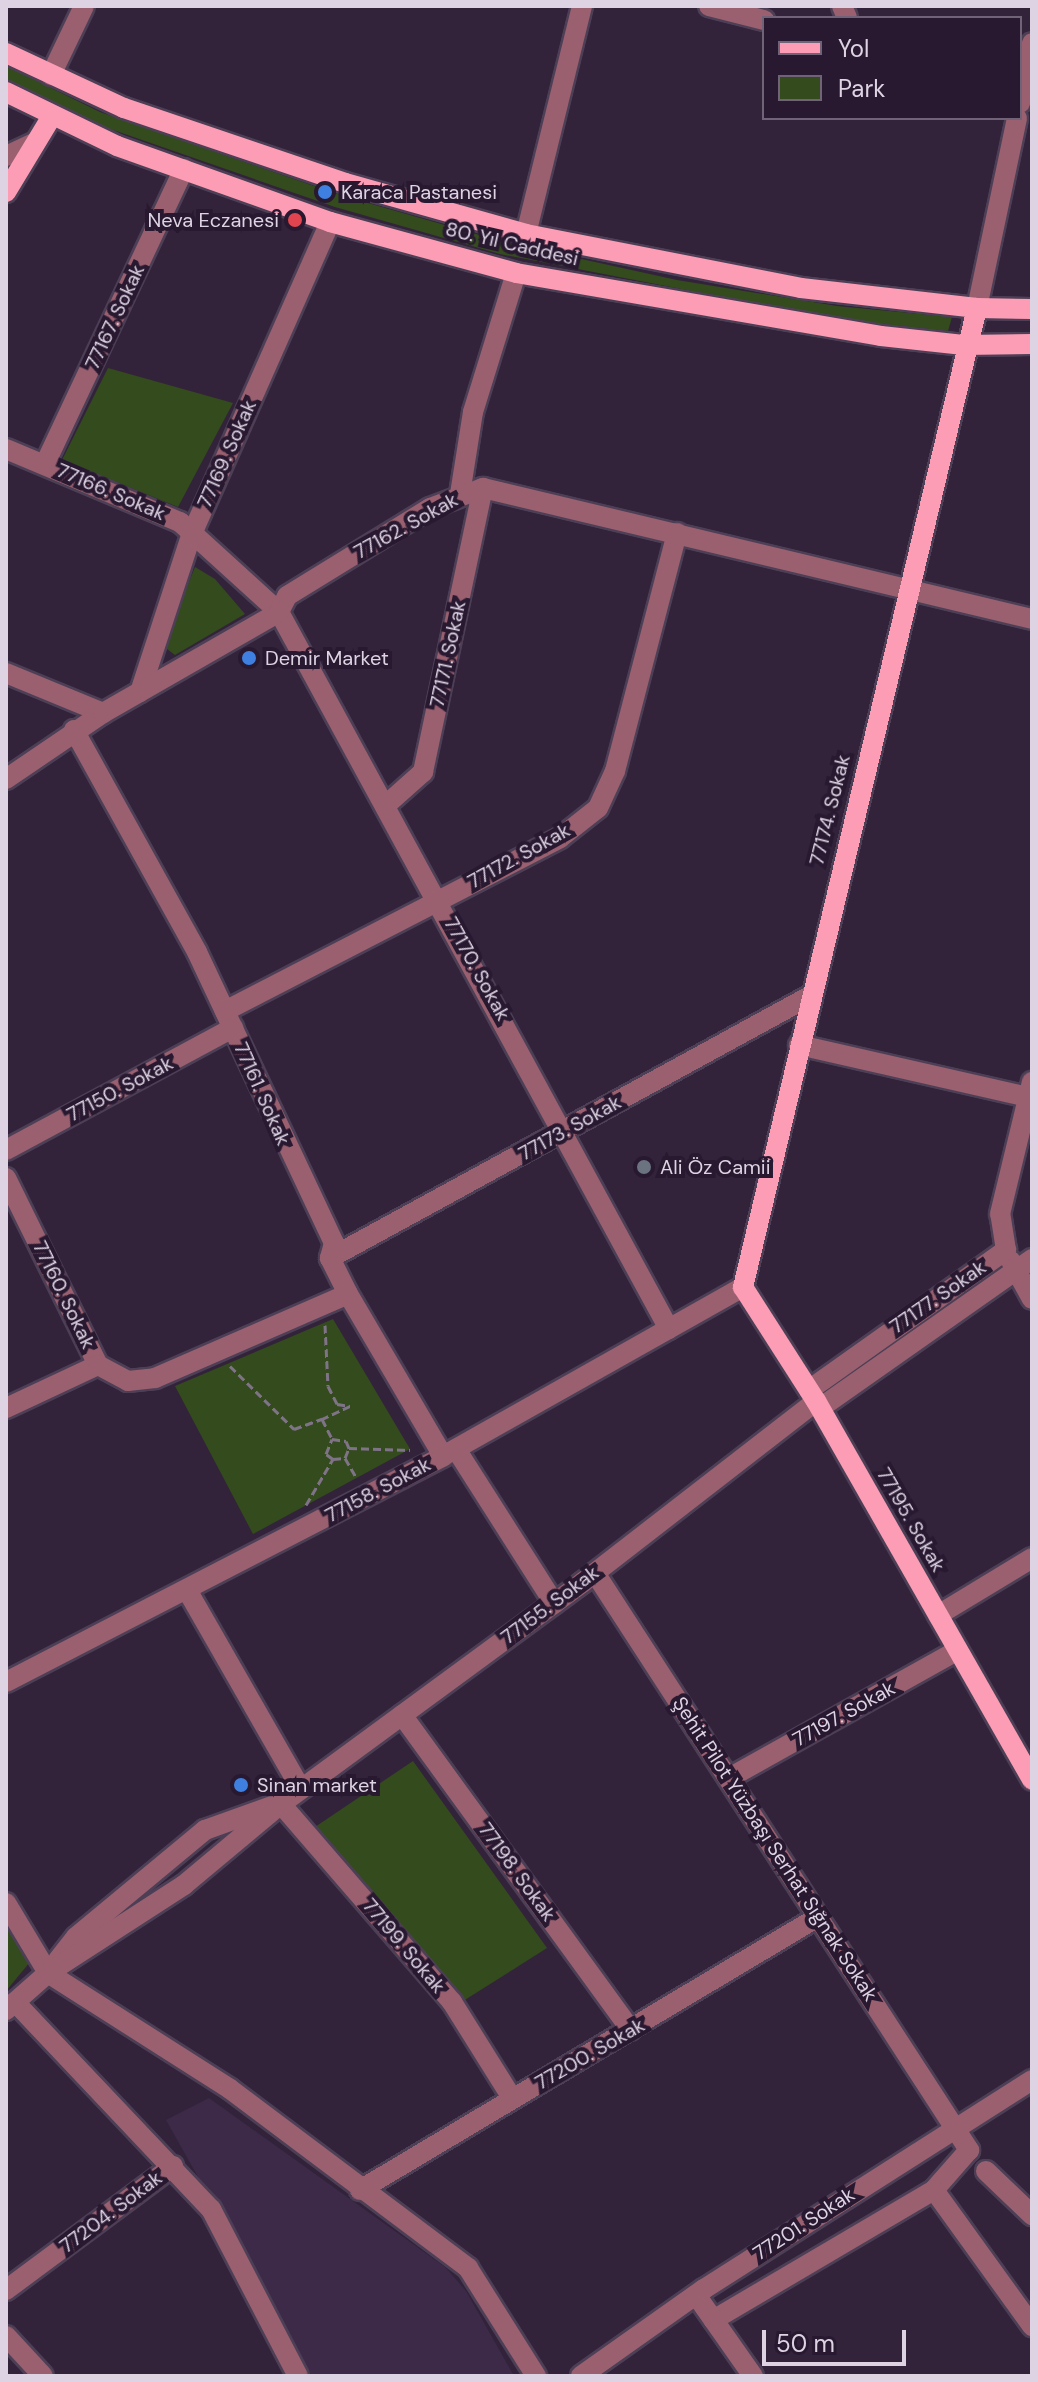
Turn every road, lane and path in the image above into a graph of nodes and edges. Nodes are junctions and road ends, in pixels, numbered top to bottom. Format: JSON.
{"nodes":[{"id":1,"x":84,"y":6,"type":"edge"},
{"id":2,"x":582,"y":6,"type":"edge"},
{"id":3,"x":709,"y":6,"type":"edge"},
{"id":4,"x":762,"y":19,"type":"edge"},
{"id":5,"x":1032,"y":43,"type":"edge"},
{"id":6,"x":6,"y":53,"type":"edge"},
{"id":7,"x":51,"y":75,"type":"junction"},
{"id":8,"x":1025,"y":82,"type":"edge"},
{"id":9,"x":6,"y":92,"type":"edge"},
{"id":10,"x":52,"y":116,"type":"junction"},
{"id":11,"x":1017,"y":120,"type":"edge"},
{"id":12,"x":36,"y":142,"type":"junction"},
{"id":13,"x":6,"y":156,"type":"edge"},
{"id":14,"x":184,"y":169,"type":"junction"},
{"id":15,"x":9,"y":183,"type":"edge"},
{"id":16,"x":330,"y":222,"type":"junction"},
{"id":17,"x":526,"y":234,"type":"junction"},
{"id":18,"x":516,"y":273,"type":"junction"},
{"id":19,"x":977,"y":308,"type":"junction"},
{"id":20,"x":1032,"y":309,"type":"edge"},
{"id":21,"x":1032,"y":344,"type":"edge"},
{"id":22,"x":964,"y":345,"type":"junction"},
{"id":23,"x":6,"y":449,"type":"edge"},
{"id":24,"x":45,"y":464,"type":"junction"},
{"id":25,"x":483,"y":488,"type":"junction"},
{"id":26,"x":460,"y":494,"type":"junction"},
{"id":27,"x":677,"y":533,"type":"junction"},
{"id":28,"x":191,"y":536,"type":"junction"},
{"id":29,"x":909,"y":591,"type":"junction"},
{"id":30,"x":279,"y":612,"type":"junction"},
{"id":31,"x":1032,"y":619,"type":"edge"},
{"id":32,"x":6,"y":673,"type":"edge"},
{"id":33,"x":140,"y":692,"type":"junction"},
{"id":34,"x":103,"y":713,"type":"junction"},
{"id":35,"x":74,"y":730,"type":"junction"},
{"id":36,"x":6,"y":779,"type":"edge"},
{"id":37,"x":386,"y":805,"type":"junction"},
{"id":38,"x":439,"y":899,"type":"junction"},
{"id":39,"x":810,"y":996,"type":"junction"},
{"id":40,"x":229,"y":1020,"type":"junction"},
{"id":41,"x":799,"y":1045,"type":"junction"},
{"id":42,"x":1030,"y":1089,"type":"edge"},
{"id":43,"x":565,"y":1131,"type":"junction"},
{"id":44,"x":6,"y":1150,"type":"edge"},
{"id":45,"x":6,"y":1178,"type":"edge"},
{"id":46,"x":1006,"y":1250,"type":"junction"},
{"id":47,"x":330,"y":1258,"type":"junction"},
{"id":48,"x":1024,"y":1265,"type":"edge"},
{"id":49,"x":743,"y":1287,"type":"junction"},
{"id":50,"x":348,"y":1294,"type":"junction"},
{"id":51,"x":1032,"y":1299,"type":"edge"},
{"id":52,"x":326,"y":1304,"type":"junction"},
{"id":53,"x":669,"y":1329,"type":"junction"},
{"id":54,"x":216,"y":1351,"type":"junction"},
{"id":55,"x":98,"y":1365,"type":"junction"},
{"id":56,"x":815,"y":1400,"type":"junction"},
{"id":57,"x":6,"y":1408,"type":"edge"},
{"id":58,"x":322,"y":1419,"type":"junction"},
{"id":59,"x":332,"y":1439,"type":"junction"},
{"id":60,"x":349,"y":1448,"type":"junction"},
{"id":61,"x":410,"y":1450,"type":"dead end"},
{"id":62,"x":450,"y":1452,"type":"junction"},
{"id":63,"x":345,"y":1458,"type":"junction"},
{"id":64,"x":333,"y":1459,"type":"junction"},
{"id":65,"x":358,"y":1480,"type":"dead end"},
{"id":66,"x":302,"y":1512,"type":"dead end"},
{"id":67,"x":1032,"y":1558,"type":"edge"},
{"id":68,"x":595,"y":1573,"type":"junction"},
{"id":69,"x":187,"y":1590,"type":"junction"},
{"id":70,"x":554,"y":1603,"type":"junction"},
{"id":71,"x":938,"y":1615,"type":"junction"},
{"id":72,"x":958,"y":1650,"type":"junction"},
{"id":73,"x":6,"y":1682,"type":"edge"},
{"id":74,"x":402,"y":1715,"type":"junction"},
{"id":75,"x":729,"y":1778,"type":"junction"},
{"id":76,"x":1032,"y":1780,"type":"edge"},
{"id":77,"x":301,"y":1789,"type":"junction"},
{"id":78,"x":281,"y":1804,"type":"junction"},
{"id":79,"x":6,"y":1903,"type":"edge"},
{"id":80,"x":818,"y":1917,"type":"junction"},
{"id":81,"x":48,"y":1973,"type":"junction"},
{"id":82,"x":10,"y":2006,"type":"edge"},
{"id":83,"x":631,"y":2030,"type":"junction"},
{"id":84,"x":1032,"y":2080,"type":"edge"},
{"id":85,"x":512,"y":2098,"type":"junction"},
{"id":86,"x":954,"y":2126,"type":"junction"},
{"id":87,"x":173,"y":2166,"type":"junction"},
{"id":88,"x":986,"y":2171,"type":"dead end"},
{"id":89,"x":360,"y":2190,"type":"junction"},
{"id":90,"x":934,"y":2190,"type":"junction"},
{"id":91,"x":1032,"y":2215,"type":"edge"},
{"id":92,"x":6,"y":2290,"type":"edge"},
{"id":93,"x":696,"y":2295,"type":"junction"},
{"id":94,"x":713,"y":2320,"type":"junction"},
{"id":95,"x":1032,"y":2326,"type":"edge"},
{"id":96,"x":6,"y":2336,"type":"edge"},
{"id":97,"x":43,"y":2376,"type":"edge"},
{"id":98,"x":298,"y":2376,"type":"edge"},
{"id":99,"x":536,"y":2376,"type":"edge"},
{"id":100,"x":581,"y":2376,"type":"edge"},
{"id":101,"x":753,"y":2376,"type":"edge"}],
"edges":[{"from":1,"to":7,"type":"street"},
{"from":2,"to":17,"type":"street"},
{"from":3,"to":4,"type":"street"},
{"from":5,"to":8,"type":"street"},
{"from":6,"to":7,"type":"main road","name":"80. Yıl Caddesi"},
{"from":7,"to":17,"type":"main road","name":"80. Yıl Caddesi"},
{"from":9,"to":10,"type":"main road","name":"80. Yıl Caddesi"},
{"from":10,"to":12,"type":"main road"},
{"from":10,"to":14,"type":"main road","name":"80. Yıl Caddesi"},
{"from":11,"to":19,"type":"street"},
{"from":12,"to":13,"type":"street"},
{"from":12,"to":15,"type":"main road"},
{"from":14,"to":16,"type":"main road","name":"80. Yıl Caddesi"},
{"from":14,"to":24,"type":"street","name":"77167. Sokak"},
{"from":16,"to":18,"type":"main road","name":"80. Yıl Caddesi"},
{"from":16,"to":28,"type":"street","name":"77169. Sokak"},
{"from":17,"to":19,"type":"main road","name":"80. Yıl Caddesi"},
{"from":18,"to":22,"type":"main road","name":"80. Yıl Caddesi"},
{"from":18,"to":26,"type":"street"},
{"from":19,"to":20,"type":"main road","name":"80. Yıl Caddesi"},
{"from":19,"to":22,"type":"main road","name":"77174. Sokak"},
{"from":21,"to":22,"type":"main road","name":"80. Yıl Caddesi"},
{"from":22,"to":29,"type":"main road","name":"77174. Sokak"},
{"from":23,"to":24,"type":"street","name":"77166. Sokak"},
{"from":24,"to":28,"type":"street","name":"77166. Sokak"},
{"from":25,"to":26,"type":"street","name":"77162. Sokak"},
{"from":25,"to":27,"type":"street","name":"77162. Sokak"},
{"from":25,"to":37,"type":"street","name":"77171. Sokak"},
{"from":26,"to":30,"type":"street","name":"77162. Sokak"},
{"from":27,"to":29,"type":"street","name":"77162. Sokak"},
{"from":27,"to":38,"type":"street","name":"77172. Sokak"},
{"from":28,"to":30,"type":"street","name":"77166. Sokak"},
{"from":28,"to":33,"type":"street","name":"77169. Sokak"},
{"from":29,"to":31,"type":"street","name":"77162. Sokak"},
{"from":29,"to":39,"type":"main road","name":"77174. Sokak"},
{"from":30,"to":33,"type":"street","name":"77162. Sokak"},
{"from":30,"to":37,"type":"street","name":"77170. Sokak"},
{"from":32,"to":34,"type":"street"},
{"from":33,"to":34,"type":"street","name":"77162. Sokak"},
{"from":34,"to":35,"type":"street","name":"77162. Sokak"},
{"from":35,"to":36,"type":"street","name":"77162. Sokak"},
{"from":35,"to":40,"type":"street","name":"77161. Sokak"},
{"from":37,"to":38,"type":"street","name":"77170. Sokak"},
{"from":38,"to":40,"type":"street","name":"77172. Sokak"},
{"from":38,"to":43,"type":"street","name":"77170. Sokak"},
{"from":39,"to":41,"type":"main road","name":"77174. Sokak"},
{"from":39,"to":43,"type":"street","name":"77173. Sokak"},
{"from":40,"to":44,"type":"street","name":"77150. Sokak"},
{"from":40,"to":47,"type":"street","name":"77161. Sokak"},
{"from":41,"to":42,"type":"street"},
{"from":41,"to":49,"type":"main road","name":"77174. Sokak"},
{"from":42,"to":46,"type":"street","name":"77177. Sokak"},
{"from":43,"to":47,"type":"street","name":"77173. Sokak"},
{"from":43,"to":53,"type":"street","name":"77170. Sokak"},
{"from":45,"to":55,"type":"street","name":"77160. Sokak"},
{"from":46,"to":48,"type":"street"},
{"from":46,"to":56,"type":"street","name":"77177. Sokak"},
{"from":47,"to":50,"type":"street","name":"77161. Sokak"},
{"from":48,"to":51,"type":"street"},
{"from":48,"to":56,"type":"street"},
{"from":49,"to":53,"type":"street","name":"77158. Sokak"},
{"from":49,"to":56,"type":"main road","name":"77195. Sokak"},
{"from":50,"to":52,"type":"street"},
{"from":50,"to":62,"type":"street","name":"77161. Sokak"},
{"from":52,"to":54,"type":"street"},
{"from":52,"to":58,"type":"path"},
{"from":53,"to":62,"type":"street","name":"77158. Sokak"},
{"from":54,"to":55,"type":"street"},
{"from":54,"to":58,"type":"path"},
{"from":55,"to":57,"type":"street","name":"77160. Sokak"},
{"from":56,"to":68,"type":"street","name":"77155. Sokak"},
{"from":56,"to":71,"type":"main road","name":"77195. Sokak"},
{"from":58,"to":59,"type":"path"},
{"from":59,"to":60,"type":"path"},
{"from":59,"to":64,"type":"path"},
{"from":60,"to":61,"type":"path"},
{"from":60,"to":63,"type":"path"},
{"from":62,"to":69,"type":"street","name":"77158. Sokak"},
{"from":62,"to":70,"type":"street","name":"77161. Sokak"},
{"from":63,"to":64,"type":"path"},
{"from":63,"to":65,"type":"path"},
{"from":64,"to":66,"type":"path"},
{"from":67,"to":71,"type":"street"},
{"from":68,"to":70,"type":"street","name":"77155. Sokak"},
{"from":68,"to":75,"type":"street","name":"Şehit Pilot Yüzbaşı Serhat Sığnak Sokak"},
{"from":69,"to":73,"type":"street","name":"77158. Sokak"},
{"from":69,"to":77,"type":"street"},
{"from":70,"to":74,"type":"street","name":"77155. Sokak"},
{"from":71,"to":72,"type":"main road","name":"77195. Sokak"},
{"from":72,"to":75,"type":"street","name":"77197. Sokak"},
{"from":72,"to":76,"type":"main road","name":"77195. Sokak"},
{"from":74,"to":77,"type":"street","name":"77155. Sokak"},
{"from":74,"to":83,"type":"street","name":"77198. Sokak"},
{"from":75,"to":80,"type":"street","name":"Şehit Pilot Yüzbaşı Serhat Sığnak Sokak"},
{"from":77,"to":78,"type":"street","name":"77155. Sokak"},
{"from":78,"to":81,"type":"street","name":"77155. Sokak"},
{"from":78,"to":81,"type":"street","name":"77155. Sokak"},
{"from":78,"to":85,"type":"street","name":"77199. Sokak"},
{"from":79,"to":81,"type":"street"},
{"from":80,"to":83,"type":"street","name":"77200. Sokak"},
{"from":80,"to":86,"type":"street","name":"Şehit Pilot Yüzbaşı Serhat Sığnak Sokak"},
{"from":81,"to":82,"type":"street","name":"77155. Sokak"},
{"from":81,"to":89,"type":"street"},
{"from":82,"to":87,"type":"street"},
{"from":83,"to":85,"type":"street","name":"77200. Sokak"},
{"from":84,"to":86,"type":"street","name":"77201. Sokak"},
{"from":85,"to":89,"type":"street","name":"77200. Sokak"},
{"from":86,"to":90,"type":"street"},
{"from":86,"to":93,"type":"street","name":"77201. Sokak"},
{"from":87,"to":92,"type":"street","name":"77204. Sokak"},
{"from":87,"to":98,"type":"street","name":"77204. Sokak"},
{"from":88,"to":91,"type":"street"},
{"from":89,"to":99,"type":"street"},
{"from":90,"to":94,"type":"street"},
{"from":90,"to":95,"type":"street"},
{"from":93,"to":94,"type":"street"},
{"from":93,"to":100,"type":"street","name":"77201. Sokak"},
{"from":94,"to":101,"type":"street"},
{"from":96,"to":97,"type":"street"}]}
